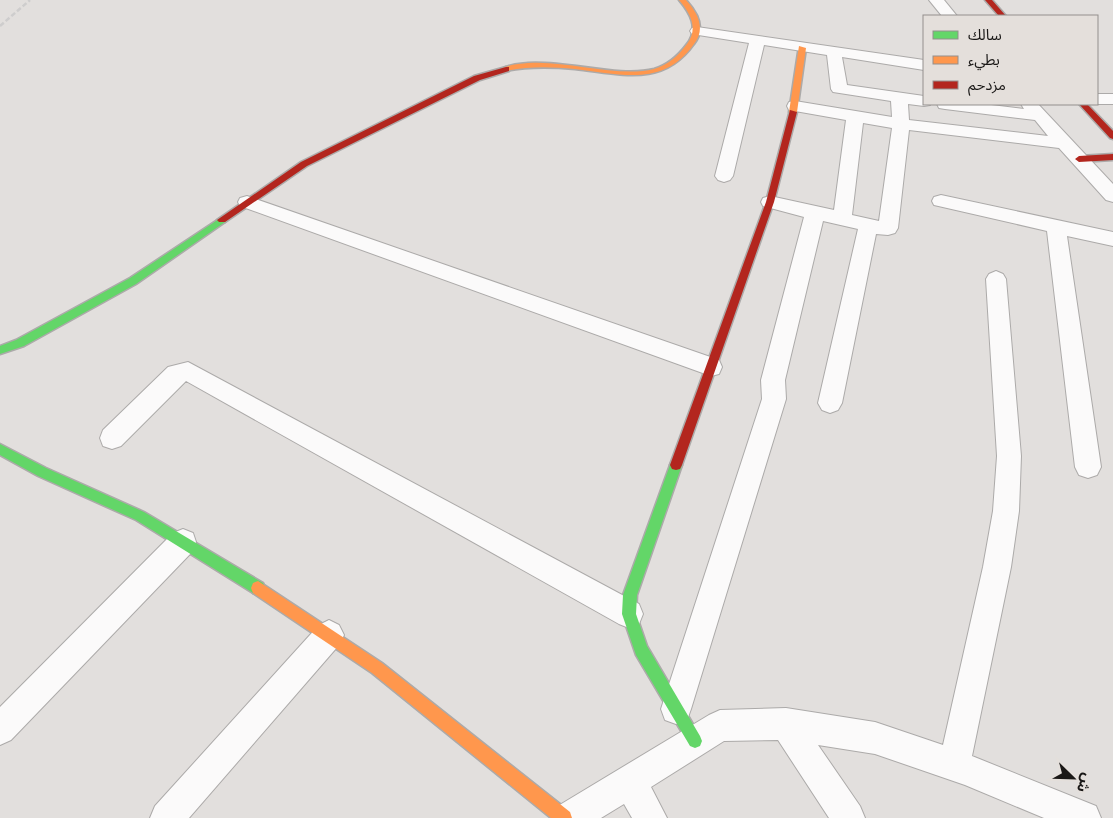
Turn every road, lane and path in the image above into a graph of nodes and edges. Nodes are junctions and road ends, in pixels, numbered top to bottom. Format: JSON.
{"nodes":[{"id":1,"x":682,"y":0,"type":"edge"},
{"id":2,"x":936,"y":0,"type":"edge"},
{"id":3,"x":988,"y":0,"type":"edge"},
{"id":4,"x":949,"y":15,"type":"edge"},
{"id":5,"x":1002,"y":15,"type":"edge"},
{"id":6,"x":697,"y":31,"type":"junction"},
{"id":7,"x":757,"y":41,"type":"junction"},
{"id":8,"x":802,"y":48,"type":"junction"},
{"id":9,"x":834,"y":52,"type":"junction"},
{"id":10,"x":923,"y":65,"type":"edge"},
{"id":11,"x":899,"y":98,"type":"junction"},
{"id":12,"x":1098,"y":99,"type":"edge"},
{"id":13,"x":1113,"y":99,"type":"edge"},
{"id":14,"x":923,"y":101,"type":"edge"},
{"id":15,"x":960,"y":105,"type":"edge"},
{"id":16,"x":1085,"y":105,"type":"edge"},
{"id":17,"x":794,"y":106,"type":"junction"},
{"id":18,"x":1035,"y":110,"type":"edge"},
{"id":19,"x":855,"y":116,"type":"junction"},
{"id":20,"x":900,"y":124,"type":"junction"},
{"id":21,"x":1113,"y":136,"type":"edge"},
{"id":22,"x":1065,"y":143,"type":"junction"},
{"id":23,"x":1113,"y":157,"type":"edge"},
{"id":24,"x":1079,"y":159,"type":"junction"},
{"id":25,"x":724,"y":176,"type":"dead end"},
{"id":26,"x":1113,"y":196,"type":"edge"},
{"id":27,"x":247,"y":202,"type":"junction"},
{"id":28,"x":770,"y":202,"type":"junction"},
{"id":29,"x":941,"y":202,"type":"dead end"},
{"id":30,"x":816,"y":213,"type":"junction"},
{"id":31,"x":842,"y":219,"type":"junction"},
{"id":32,"x":868,"y":226,"type":"junction"},
{"id":33,"x":1056,"y":226,"type":"junction"},
{"id":34,"x":1113,"y":239,"type":"edge"},
{"id":35,"x":996,"y":279,"type":"dead end"},
{"id":36,"x":0,"y":350,"type":"edge"},
{"id":37,"x":711,"y":367,"type":"junction"},
{"id":38,"x":830,"y":403,"type":"dead end"},
{"id":39,"x":112,"y":438,"type":"dead end"},
{"id":40,"x":0,"y":449,"type":"edge"},
{"id":41,"x":1088,"y":467,"type":"dead end"},
{"id":42,"x":183,"y":542,"type":"junction"},
{"id":43,"x":629,"y":614,"type":"junction"},
{"id":44,"x":330,"y":635,"type":"junction"},
{"id":45,"x":676,"y":709,"type":"junction"},
{"id":46,"x":786,"y":724,"type":"junction"},
{"id":47,"x":0,"y":729,"type":"edge"},
{"id":48,"x":695,"y":741,"type":"junction"},
{"id":49,"x":954,"y":766,"type":"junction"},
{"id":50,"x":629,"y":781,"type":"junction"},
{"id":51,"x":167,"y":818,"type":"edge"},
{"id":52,"x":564,"y":818,"type":"edge"},
{"id":53,"x":570,"y":818,"type":"edge"},
{"id":54,"x":650,"y":818,"type":"edge"},
{"id":55,"x":848,"y":818,"type":"edge"},
{"id":56,"x":1084,"y":818,"type":"edge"}],
"edges":[{"from":1,"to":6,"type":"street"},
{"from":2,"to":4,"type":"street"},
{"from":3,"to":5,"type":"street"},
{"from":6,"to":7,"type":"street"},
{"from":6,"to":27,"type":"street"},
{"from":7,"to":8,"type":"street"},
{"from":7,"to":25,"type":"street"},
{"from":8,"to":9,"type":"street"},
{"from":8,"to":17,"type":"street"},
{"from":9,"to":10,"type":"street"},
{"from":9,"to":11,"type":"street"},
{"from":11,"to":14,"type":"street"},
{"from":11,"to":20,"type":"street"},
{"from":12,"to":13,"type":"street"},
{"from":15,"to":18,"type":"street"},
{"from":16,"to":21,"type":"street"},
{"from":17,"to":19,"type":"street"},
{"from":17,"to":28,"type":"street"},
{"from":18,"to":22,"type":"street"},
{"from":19,"to":20,"type":"street"},
{"from":19,"to":31,"type":"street"},
{"from":20,"to":22,"type":"street"},
{"from":20,"to":32,"type":"street"},
{"from":22,"to":24,"type":"street"},
{"from":23,"to":24,"type":"street"},
{"from":24,"to":26,"type":"street"},
{"from":27,"to":36,"type":"street"},
{"from":27,"to":37,"type":"street"},
{"from":28,"to":30,"type":"street"},
{"from":28,"to":37,"type":"street"},
{"from":29,"to":33,"type":"street"},
{"from":30,"to":31,"type":"street"},
{"from":30,"to":45,"type":"street"},
{"from":31,"to":32,"type":"street"},
{"from":32,"to":38,"type":"street"},
{"from":33,"to":34,"type":"street"},
{"from":33,"to":41,"type":"street"},
{"from":35,"to":49,"type":"street"},
{"from":37,"to":43,"type":"street"},
{"from":39,"to":43,"type":"street"},
{"from":40,"to":42,"type":"street"},
{"from":42,"to":44,"type":"street"},
{"from":42,"to":47,"type":"street"},
{"from":43,"to":45,"type":"street"},
{"from":44,"to":51,"type":"street"},
{"from":44,"to":52,"type":"street"},
{"from":45,"to":48,"type":"street"},
{"from":46,"to":48,"type":"street"},
{"from":46,"to":49,"type":"street"},
{"from":46,"to":55,"type":"street"},
{"from":48,"to":50,"type":"street"},
{"from":49,"to":56,"type":"street"},
{"from":50,"to":53,"type":"street"},
{"from":50,"to":54,"type":"street"}]}
